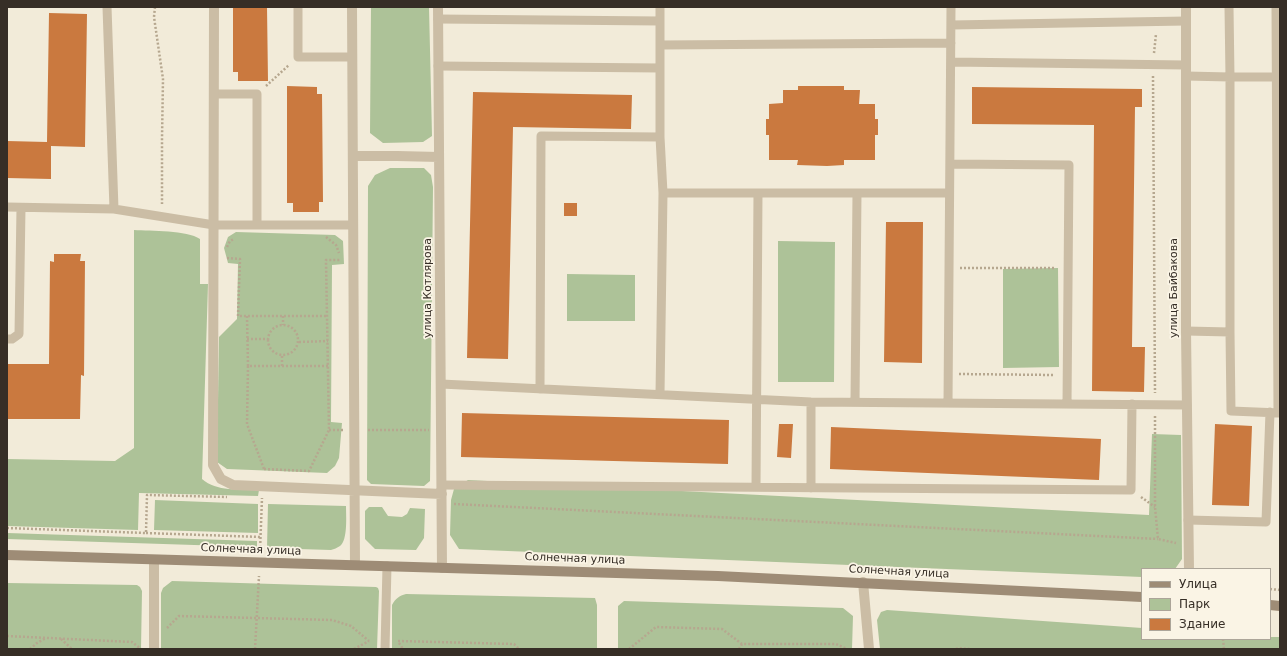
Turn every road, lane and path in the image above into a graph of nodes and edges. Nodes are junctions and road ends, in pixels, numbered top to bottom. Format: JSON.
{"nodes":[{"id":1,"x":107,"y":7,"type":"edge"},
{"id":2,"x":155,"y":7,"type":"edge"},
{"id":3,"x":214,"y":7,"type":"edge"},
{"id":4,"x":298,"y":7,"type":"edge"},
{"id":5,"x":352,"y":7,"type":"edge"},
{"id":6,"x":438,"y":7,"type":"edge"},
{"id":7,"x":660,"y":7,"type":"edge"},
{"id":8,"x":951,"y":7,"type":"edge"},
{"id":9,"x":1186,"y":7,"type":"edge"},
{"id":10,"x":1229,"y":7,"type":"edge"},
{"id":11,"x":1276,"y":7,"type":"edge"},
{"id":12,"x":438,"y":19,"type":"junction"},
{"id":13,"x":660,"y":21,"type":"junction"},
{"id":14,"x":1186,"y":21,"type":"junction"},
{"id":15,"x":1157,"y":22,"type":"junction"},
{"id":16,"x":951,"y":25,"type":"junction"},
{"id":17,"x":951,"y":43,"type":"junction"},
{"id":18,"x":660,"y":45,"type":"junction"},
{"id":19,"x":298,"y":57,"type":"junction"},
{"id":20,"x":352,"y":57,"type":"junction"},
{"id":21,"x":951,"y":62,"type":"junction"},
{"id":22,"x":1153,"y":65,"type":"junction"},
{"id":23,"x":1186,"y":65,"type":"junction"},
{"id":24,"x":438,"y":66,"type":"junction"},
{"id":25,"x":660,"y":68,"type":"junction"},
{"id":26,"x":1186,"y":76,"type":"junction"},
{"id":27,"x":1230,"y":77,"type":"junction"},
{"id":28,"x":1279,"y":77,"type":"edge"},
{"id":29,"x":214,"y":94,"type":"junction"},
{"id":30,"x":257,"y":94,"type":"junction"},
{"id":31,"x":660,"y":137,"type":"junction"},
{"id":32,"x":353,"y":156,"type":"junction"},
{"id":33,"x":439,"y":157,"type":"junction"},
{"id":34,"x":950,"y":164,"type":"junction"},
{"id":35,"x":663,"y":193,"type":"junction"},
{"id":36,"x":758,"y":193,"type":"junction"},
{"id":37,"x":857,"y":193,"type":"junction"},
{"id":38,"x":949,"y":193,"type":"junction"},
{"id":39,"x":7,"y":208,"type":"edge"},
{"id":40,"x":21,"y":208,"type":"junction"},
{"id":41,"x":114,"y":209,"type":"junction"},
{"id":42,"x":163,"y":216,"type":"junction"},
{"id":43,"x":214,"y":225,"type":"junction"},
{"id":44,"x":257,"y":225,"type":"junction"},
{"id":45,"x":353,"y":225,"type":"junction"},
{"id":46,"x":238,"y":236,"type":"dead end"},
{"id":47,"x":325,"y":237,"type":"dead end"},
{"id":48,"x":949,"y":268,"type":"junction"},
{"id":49,"x":1068,"y":269,"type":"junction"},
{"id":50,"x":247,"y":316,"type":"junction"},
{"id":51,"x":282,"y":316,"type":"junction"},
{"id":52,"x":327,"y":316,"type":"junction"},
{"id":53,"x":283,"y":325,"type":"junction"},
{"id":54,"x":1186,"y":331,"type":"junction"},
{"id":55,"x":1230,"y":332,"type":"junction"},
{"id":56,"x":7,"y":339,"type":"edge"},
{"id":57,"x":247,"y":339,"type":"junction"},
{"id":58,"x":268,"y":339,"type":"junction"},
{"id":59,"x":328,"y":341,"type":"junction"},
{"id":60,"x":299,"y":342,"type":"junction"},
{"id":61,"x":282,"y":356,"type":"junction"},
{"id":62,"x":248,"y":366,"type":"junction"},
{"id":63,"x":282,"y":366,"type":"junction"},
{"id":64,"x":328,"y":366,"type":"junction"},
{"id":65,"x":948,"y":374,"type":"junction"},
{"id":66,"x":1067,"y":375,"type":"junction"},
{"id":67,"x":441,"y":384,"type":"junction"},
{"id":68,"x":540,"y":389,"type":"junction"},
{"id":69,"x":660,"y":394,"type":"junction"},
{"id":70,"x":757,"y":398,"type":"junction"},
{"id":71,"x":811,"y":402,"type":"junction"},
{"id":72,"x":855,"y":402,"type":"junction"},
{"id":73,"x":948,"y":403,"type":"junction"},
{"id":74,"x":1066,"y":404,"type":"junction"},
{"id":75,"x":1132,"y":404,"type":"junction"},
{"id":76,"x":1155,"y":405,"type":"junction"},
{"id":77,"x":1187,"y":405,"type":"junction"},
{"id":78,"x":1276,"y":413,"type":"edge"},
{"id":79,"x":441,"y":429,"type":"junction"},
{"id":80,"x":329,"y":430,"type":"junction"},
{"id":81,"x":354,"y":430,"type":"junction"},
{"id":82,"x":264,"y":469,"type":"junction"},
{"id":83,"x":263,"y":487,"type":"junction"},
{"id":84,"x":756,"y":487,"type":"junction"},
{"id":85,"x":811,"y":488,"type":"junction"},
{"id":86,"x":1131,"y":490,"type":"junction"},
{"id":87,"x":355,"y":491,"type":"junction"},
{"id":88,"x":442,"y":494,"type":"junction"},
{"id":89,"x":232,"y":497,"type":"dead end"},
{"id":90,"x":255,"y":498,"type":"dead end"},
{"id":91,"x":262,"y":498,"type":"junction"},
{"id":92,"x":1155,"y":507,"type":"junction"},
{"id":93,"x":1188,"y":520,"type":"junction"},
{"id":94,"x":7,"y":528,"type":"edge"},
{"id":95,"x":146,"y":533,"type":"junction"},
{"id":96,"x":260,"y":537,"type":"junction"},
{"id":97,"x":1158,"y":538,"type":"junction"},
{"id":98,"x":1189,"y":545,"type":"junction"},
{"id":99,"x":260,"y":549,"type":"dead end"},
{"id":100,"x":7,"y":555,"type":"edge"},
{"id":101,"x":154,"y":560,"type":"junction"},
{"id":102,"x":355,"y":565,"type":"junction"},
{"id":103,"x":388,"y":566,"type":"junction"},
{"id":104,"x":442,"y":568,"type":"junction"},
{"id":105,"x":1189,"y":568,"type":"edge"},
{"id":106,"x":863,"y":582,"type":"junction"},
{"id":107,"x":258,"y":587,"type":"dead end"},
{"id":108,"x":1141,"y":597,"type":"edge"},
{"id":109,"x":257,"y":618,"type":"junction"},
{"id":110,"x":7,"y":636,"type":"edge"},
{"id":111,"x":46,"y":638,"type":"junction"},
{"id":112,"x":61,"y":639,"type":"junction"},
{"id":113,"x":742,"y":644,"type":"junction"},
{"id":114,"x":154,"y":645,"type":"edge"},
{"id":115,"x":30,"y":649,"type":"edge"},
{"id":116,"x":72,"y":649,"type":"edge"},
{"id":117,"x":142,"y":649,"type":"edge"},
{"id":118,"x":255,"y":649,"type":"edge"},
{"id":119,"x":354,"y":649,"type":"edge"},
{"id":120,"x":385,"y":649,"type":"edge"},
{"id":121,"x":403,"y":649,"type":"edge"},
{"id":122,"x":519,"y":649,"type":"edge"},
{"id":123,"x":629,"y":649,"type":"edge"},
{"id":124,"x":739,"y":649,"type":"edge"},
{"id":125,"x":847,"y":649,"type":"edge"},
{"id":126,"x":869,"y":649,"type":"edge"},
{"id":127,"x":956,"y":649,"type":"edge"},
{"id":128,"x":970,"y":649,"type":"edge"}],
"edges":[{"from":1,"to":41,"type":"lane"},
{"from":2,"to":42,"type":"path"},
{"from":3,"to":29,"type":"street"},
{"from":4,"to":19,"type":"lane"},
{"from":5,"to":20,"type":"street"},
{"from":6,"to":12,"type":"street","name":"улица Котлярова"},
{"from":7,"to":13,"type":"lane"},
{"from":8,"to":16,"type":"lane"},
{"from":9,"to":14,"type":"street","name":"улица Байбакова"},
{"from":10,"to":27,"type":"lane"},
{"from":11,"to":28,"type":"lane"},
{"from":12,"to":13,"type":"lane"},
{"from":12,"to":24,"type":"street","name":"улица Котлярова"},
{"from":13,"to":18,"type":"lane"},
{"from":14,"to":15,"type":"lane"},
{"from":14,"to":23,"type":"street","name":"улица Байбакова"},
{"from":15,"to":16,"type":"lane"},
{"from":15,"to":22,"type":"path"},
{"from":16,"to":17,"type":"lane"},
{"from":17,"to":18,"type":"lane"},
{"from":17,"to":21,"type":"lane"},
{"from":18,"to":25,"type":"lane"},
{"from":19,"to":20,"type":"lane"},
{"from":19,"to":30,"type":"path"},
{"from":20,"to":32,"type":"street"},
{"from":21,"to":22,"type":"lane"},
{"from":21,"to":34,"type":"lane"},
{"from":22,"to":23,"type":"lane"},
{"from":22,"to":76,"type":"path"},
{"from":23,"to":26,"type":"street","name":"улица Байбакова"},
{"from":24,"to":25,"type":"lane"},
{"from":24,"to":33,"type":"street","name":"улица Котлярова"},
{"from":25,"to":31,"type":"lane"},
{"from":26,"to":27,"type":"lane"},
{"from":26,"to":54,"type":"street","name":"улица Байбакова"},
{"from":27,"to":28,"type":"lane"},
{"from":27,"to":55,"type":"lane"},
{"from":28,"to":78,"type":"lane"},
{"from":29,"to":30,"type":"lane"},
{"from":29,"to":43,"type":"street"},
{"from":30,"to":44,"type":"lane"},
{"from":31,"to":35,"type":"lane"},
{"from":31,"to":68,"type":"lane"},
{"from":32,"to":33,"type":"street"},
{"from":32,"to":45,"type":"street"},
{"from":33,"to":67,"type":"street","name":"улица Котлярова"},
{"from":34,"to":38,"type":"lane"},
{"from":34,"to":49,"type":"lane"},
{"from":35,"to":36,"type":"lane"},
{"from":35,"to":69,"type":"lane"},
{"from":36,"to":37,"type":"lane"},
{"from":36,"to":70,"type":"lane"},
{"from":37,"to":38,"type":"lane"},
{"from":37,"to":72,"type":"lane"},
{"from":38,"to":48,"type":"lane"},
{"from":39,"to":40,"type":"lane"},
{"from":40,"to":41,"type":"lane"},
{"from":40,"to":56,"type":"lane"},
{"from":41,"to":42,"type":"lane"},
{"from":42,"to":43,"type":"lane"},
{"from":43,"to":44,"type":"lane"},
{"from":43,"to":83,"type":"street"},
{"from":44,"to":45,"type":"lane"},
{"from":45,"to":81,"type":"street"},
{"from":46,"to":50,"type":"path"},
{"from":47,"to":52,"type":"path"},
{"from":48,"to":49,"type":"path"},
{"from":48,"to":65,"type":"lane"},
{"from":49,"to":66,"type":"lane"},
{"from":50,"to":51,"type":"path"},
{"from":50,"to":57,"type":"path"},
{"from":51,"to":52,"type":"path"},
{"from":51,"to":53,"type":"path"},
{"from":52,"to":59,"type":"path"},
{"from":53,"to":58,"type":"path"},
{"from":53,"to":60,"type":"path"},
{"from":54,"to":55,"type":"lane"},
{"from":54,"to":77,"type":"street","name":"улица Байбакова"},
{"from":55,"to":78,"type":"lane"},
{"from":57,"to":58,"type":"path"},
{"from":57,"to":62,"type":"path"},
{"from":58,"to":61,"type":"path"},
{"from":59,"to":60,"type":"path"},
{"from":59,"to":64,"type":"path"},
{"from":60,"to":61,"type":"path"},
{"from":61,"to":63,"type":"path"},
{"from":62,"to":63,"type":"path"},
{"from":62,"to":82,"type":"path"},
{"from":63,"to":64,"type":"path"},
{"from":64,"to":80,"type":"path"},
{"from":65,"to":66,"type":"path"},
{"from":65,"to":73,"type":"lane"},
{"from":66,"to":74,"type":"lane"},
{"from":67,"to":68,"type":"lane"},
{"from":67,"to":79,"type":"street","name":"улица Котлярова"},
{"from":68,"to":69,"type":"lane"},
{"from":69,"to":70,"type":"lane"},
{"from":70,"to":71,"type":"lane"},
{"from":70,"to":84,"type":"lane"},
{"from":71,"to":72,"type":"lane"},
{"from":71,"to":85,"type":"lane"},
{"from":72,"to":73,"type":"lane"},
{"from":73,"to":74,"type":"lane"},
{"from":74,"to":75,"type":"lane"},
{"from":75,"to":76,"type":"lane"},
{"from":75,"to":86,"type":"lane"},
{"from":76,"to":77,"type":"lane"},
{"from":76,"to":92,"type":"path"},
{"from":77,"to":93,"type":"street","name":"улица Байбакова"},
{"from":78,"to":93,"type":"lane"},
{"from":79,"to":81,"type":"path"},
{"from":79,"to":88,"type":"street","name":"улица Котлярова"},
{"from":80,"to":81,"type":"path"},
{"from":80,"to":82,"type":"path"},
{"from":81,"to":87,"type":"street"},
{"from":82,"to":83,"type":"path"},
{"from":83,"to":87,"type":"street"},
{"from":83,"to":91,"type":"path"},
{"from":84,"to":85,"type":"lane"},
{"from":84,"to":88,"type":"lane"},
{"from":85,"to":86,"type":"lane"},
{"from":86,"to":92,"type":"path"},
{"from":87,"to":88,"type":"street"},
{"from":87,"to":102,"type":"street"},
{"from":88,"to":97,"type":"path"},
{"from":88,"to":104,"type":"street","name":"улица Котлярова"},
{"from":89,"to":95,"type":"path"},
{"from":90,"to":91,"type":"path"},
{"from":91,"to":96,"type":"path"},
{"from":92,"to":97,"type":"path"},
{"from":93,"to":98,"type":"street","name":"улица Байбакова"},
{"from":94,"to":95,"type":"path"},
{"from":95,"to":96,"type":"path"},
{"from":96,"to":99,"type":"path"},
{"from":97,"to":98,"type":"path"},
{"from":98,"to":105,"type":"street","name":"улица Байбакова"},
{"from":100,"to":101,"type":"main road","name":"Солнечная улица"},
{"from":101,"to":102,"type":"main road","name":"Солнечная улица"},
{"from":101,"to":114,"type":"street"},
{"from":102,"to":103,"type":"main road","name":"Солнечная улица"},
{"from":103,"to":104,"type":"main road","name":"Солнечная улица"},
{"from":103,"to":120,"type":"lane"},
{"from":104,"to":106,"type":"main road","name":"Солнечная улица"},
{"from":106,"to":108,"type":"main road","name":"Солнечная улица"},
{"from":106,"to":126,"type":"street"},
{"from":107,"to":109,"type":"path"},
{"from":109,"to":114,"type":"path"},
{"from":109,"to":118,"type":"path"},
{"from":109,"to":119,"type":"path"},
{"from":110,"to":111,"type":"path"},
{"from":111,"to":112,"type":"path"},
{"from":111,"to":115,"type":"path"},
{"from":112,"to":116,"type":"path"},
{"from":112,"to":117,"type":"path"},
{"from":113,"to":123,"type":"path"},
{"from":113,"to":124,"type":"path"},
{"from":113,"to":125,"type":"path"},
{"from":121,"to":122,"type":"path"},
{"from":127,"to":128,"type":"path"}]}
